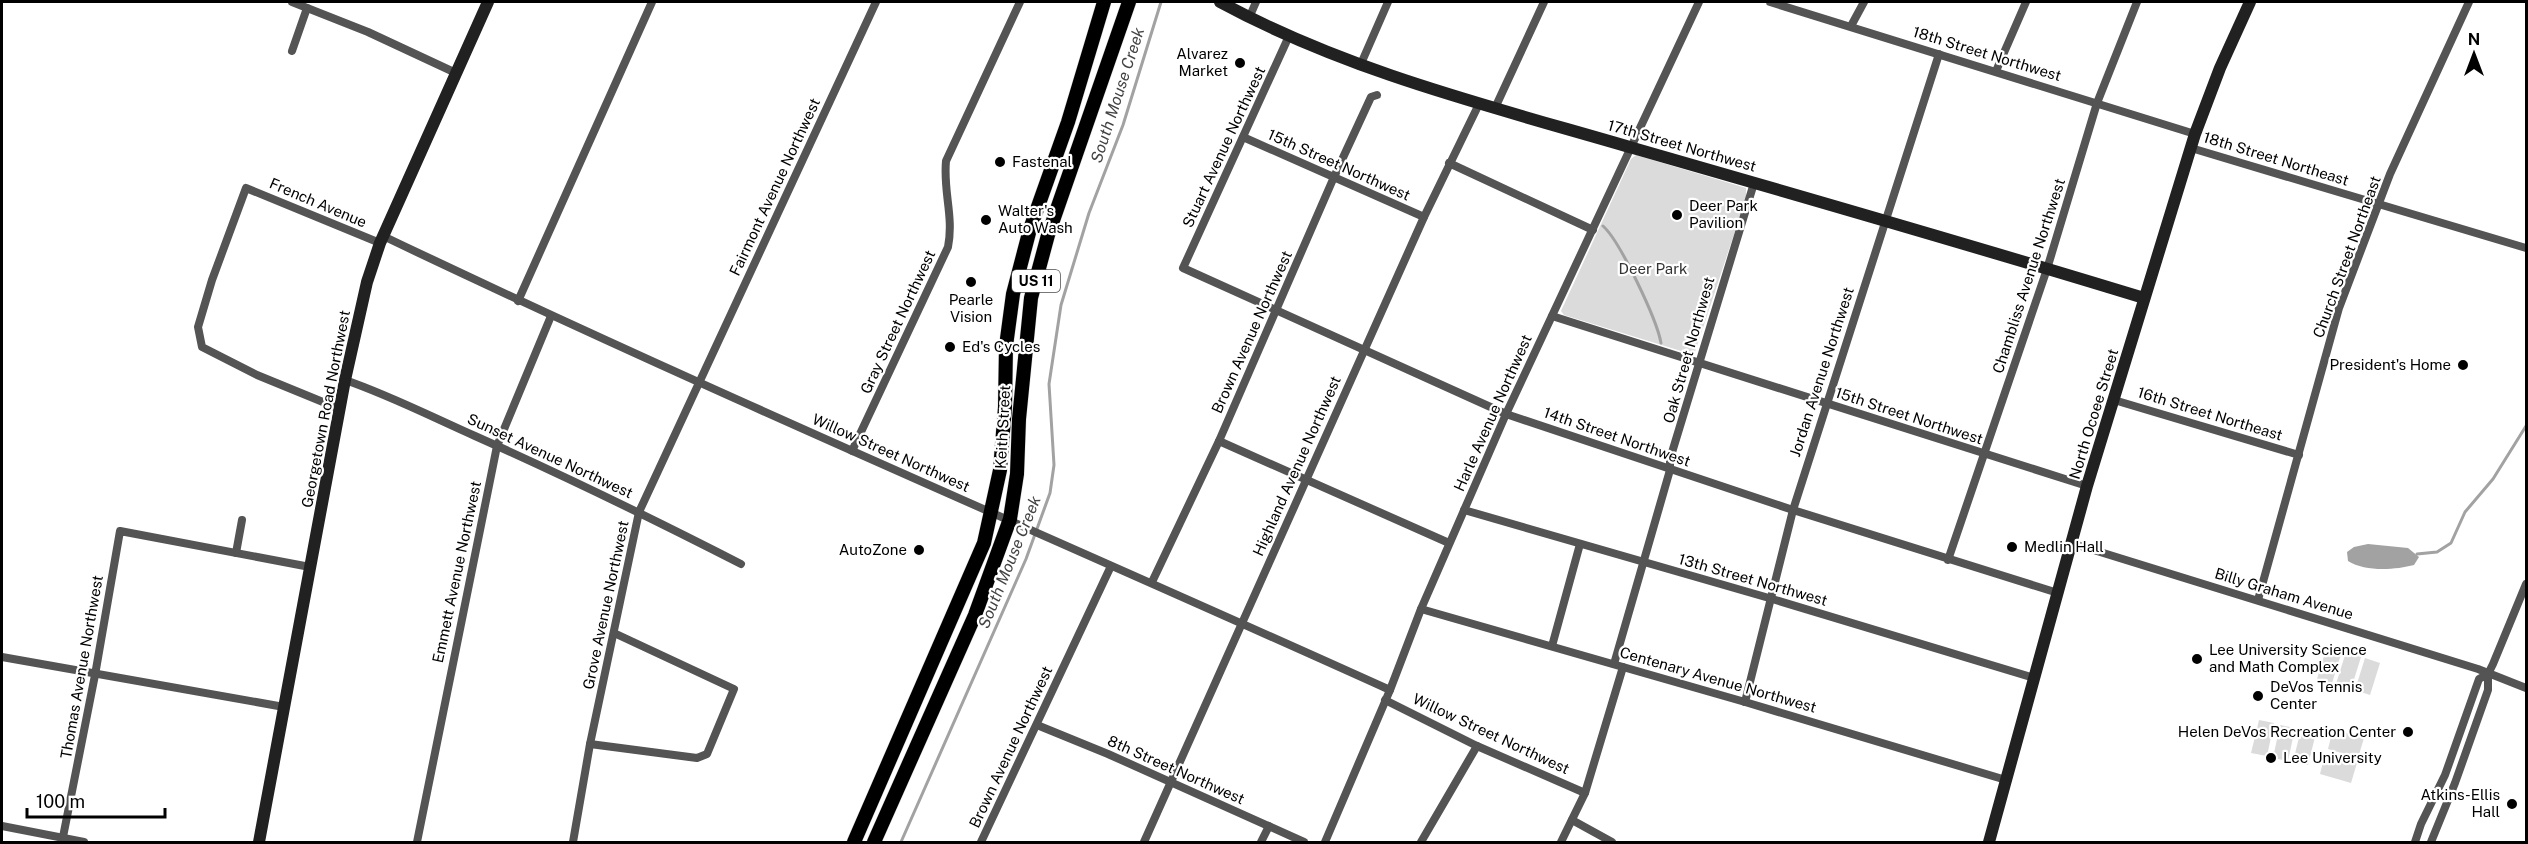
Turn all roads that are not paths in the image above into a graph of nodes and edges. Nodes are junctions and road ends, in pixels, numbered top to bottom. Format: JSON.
{"nodes":[{"id":1,"x":292,"y":2,"type":"edge"},
{"id":2,"x":488,"y":2,"type":"edge"},
{"id":3,"x":652,"y":2,"type":"edge"},
{"id":4,"x":876,"y":2,"type":"edge"},
{"id":5,"x":1020,"y":2,"type":"edge"},
{"id":6,"x":1104,"y":2,"type":"edge"},
{"id":7,"x":1129,"y":2,"type":"edge"},
{"id":8,"x":1220,"y":2,"type":"edge"},
{"id":9,"x":1256,"y":2,"type":"edge"},
{"id":10,"x":1388,"y":2,"type":"edge"},
{"id":11,"x":1544,"y":2,"type":"edge"},
{"id":12,"x":1699,"y":2,"type":"edge"},
{"id":13,"x":1770,"y":2,"type":"edge"},
{"id":14,"x":1864,"y":2,"type":"edge"},
{"id":15,"x":2026,"y":2,"type":"edge"},
{"id":16,"x":2137,"y":2,"type":"edge"},
{"id":17,"x":2250,"y":2,"type":"edge"},
{"id":18,"x":2469,"y":2,"type":"edge"},
{"id":19,"x":307,"y":8,"type":"junction"},
{"id":20,"x":1250,"y":18,"type":"junction"},
{"id":21,"x":1851,"y":26,"type":"junction"},
{"id":22,"x":1289,"y":36,"type":"junction"},
{"id":23,"x":292,"y":51,"type":"dead end"},
{"id":24,"x":1939,"y":54,"type":"junction"},
{"id":25,"x":1360,"y":66,"type":"junction"},
{"id":26,"x":1996,"y":71,"type":"junction"},
{"id":27,"x":456,"y":73,"type":"junction"},
{"id":28,"x":1377,"y":95,"type":"dead end"},
{"id":29,"x":2097,"y":103,"type":"junction"},
{"id":30,"x":1479,"y":104,"type":"junction"},
{"id":31,"x":1495,"y":108,"type":"junction"},
{"id":32,"x":2195,"y":134,"type":"junction"},
{"id":33,"x":1243,"y":137,"type":"junction"},
{"id":34,"x":1632,"y":147,"type":"junction"},
{"id":35,"x":2191,"y":148,"type":"junction"},
{"id":36,"x":1449,"y":163,"type":"junction"},
{"id":37,"x":1334,"y":177,"type":"junction"},
{"id":38,"x":1754,"y":183,"type":"junction"},
{"id":39,"x":2379,"y":204,"type":"junction"},
{"id":40,"x":1424,"y":217,"type":"junction"},
{"id":41,"x":1885,"y":219,"type":"junction"},
{"id":42,"x":1030,"y":229,"type":"junction"},
{"id":43,"x":1593,"y":230,"type":"junction"},
{"id":44,"x":1048,"y":235,"type":"junction"},
{"id":45,"x":382,"y":240,"type":"junction"},
{"id":46,"x":2526,"y":248,"type":"edge"},
{"id":47,"x":1183,"y":268,"type":"joint"},
{"id":48,"x":2047,"y":269,"type":"junction"},
{"id":49,"x":2144,"y":298,"type":"junction"},
{"id":50,"x":518,"y":301,"type":"junction"},
{"id":51,"x":1276,"y":312,"type":"junction"},
{"id":52,"x":551,"y":316,"type":"junction"},
{"id":53,"x":1552,"y":316,"type":"junction"},
{"id":54,"x":1364,"y":351,"type":"junction"},
{"id":55,"x":1699,"y":364,"type":"junction"},
{"id":56,"x":345,"y":380,"type":"junction"},
{"id":57,"x":699,"y":383,"type":"junction"},
{"id":58,"x":2114,"y":400,"type":"junction"},
{"id":59,"x":1825,"y":404,"type":"junction"},
{"id":60,"x":340,"y":409,"type":"junction"},
{"id":61,"x":1506,"y":414,"type":"junction"},
{"id":62,"x":1219,"y":441,"type":"junction"},
{"id":63,"x":497,"y":446,"type":"junction"},
{"id":64,"x":852,"y":451,"type":"junction"},
{"id":65,"x":1984,"y":454,"type":"junction"},
{"id":66,"x":2299,"y":455,"type":"junction"},
{"id":67,"x":1670,"y":470,"type":"junction"},
{"id":68,"x":1306,"y":479,"type":"junction"},
{"id":69,"x":2087,"y":486,"type":"junction"},
{"id":70,"x":1464,"y":510,"type":"junction"},
{"id":71,"x":1793,"y":510,"type":"junction"},
{"id":72,"x":991,"y":511,"type":"junction"},
{"id":73,"x":639,"y":512,"type":"junction"},
{"id":74,"x":1010,"y":519,"type":"junction"},
{"id":75,"x":242,"y":520,"type":"dead end"},
{"id":76,"x":1449,"y":543,"type":"junction"},
{"id":77,"x":2071,"y":543,"type":"junction"},
{"id":78,"x":1580,"y":544,"type":"junction"},
{"id":79,"x":236,"y":553,"type":"junction"},
{"id":80,"x":1948,"y":560,"type":"junction"},
{"id":81,"x":1642,"y":563,"type":"junction"},
{"id":82,"x":741,"y":564,"type":"dead end"},
{"id":83,"x":1111,"y":566,"type":"junction"},
{"id":84,"x":310,"y":567,"type":"junction"},
{"id":85,"x":1152,"y":582,"type":"junction"},
{"id":86,"x":2526,"y":584,"type":"edge"},
{"id":87,"x":2058,"y":593,"type":"junction"},
{"id":88,"x":1769,"y":598,"type":"junction"},
{"id":89,"x":2258,"y":600,"type":"junction"},
{"id":90,"x":1421,"y":609,"type":"junction"},
{"id":91,"x":1241,"y":622,"type":"junction"},
{"id":92,"x":614,"y":633,"type":"junction"},
{"id":93,"x":1552,"y":646,"type":"junction"},
{"id":94,"x":2,"y":657,"type":"edge"},
{"id":95,"x":1618,"y":665,"type":"junction"},
{"id":96,"x":2488,"y":674,"type":"junction"},
{"id":97,"x":95,"y":675,"type":"junction"},
{"id":98,"x":2034,"y":678,"type":"junction"},
{"id":99,"x":2526,"y":688,"type":"edge"},
{"id":100,"x":1390,"y":690,"type":"junction"},
{"id":101,"x":1386,"y":700,"type":"junction"},
{"id":102,"x":1745,"y":702,"type":"junction"},
{"id":103,"x":284,"y":707,"type":"junction"},
{"id":104,"x":1037,"y":725,"type":"junction"},
{"id":105,"x":590,"y":744,"type":"junction"},
{"id":106,"x":1477,"y":746,"type":"junction"},
{"id":107,"x":2006,"y":780,"type":"junction"},
{"id":108,"x":1170,"y":783,"type":"junction"},
{"id":109,"x":1585,"y":793,"type":"junction"},
{"id":110,"x":866,"y":816,"type":"junction"},
{"id":111,"x":1572,"y":820,"type":"junction"},
{"id":112,"x":883,"y":823,"type":"junction"},
{"id":113,"x":2,"y":826,"type":"edge"},
{"id":114,"x":1269,"y":826,"type":"junction"},
{"id":115,"x":63,"y":840,"type":"edge"},
{"id":116,"x":84,"y":843,"type":"edge"},
{"id":117,"x":259,"y":843,"type":"edge"},
{"id":118,"x":417,"y":843,"type":"edge"},
{"id":119,"x":573,"y":843,"type":"edge"},
{"id":120,"x":854,"y":843,"type":"edge"},
{"id":121,"x":874,"y":843,"type":"edge"},
{"id":122,"x":981,"y":843,"type":"edge"},
{"id":123,"x":1144,"y":843,"type":"edge"},
{"id":124,"x":1261,"y":843,"type":"edge"},
{"id":125,"x":1304,"y":843,"type":"edge"},
{"id":126,"x":1324,"y":843,"type":"edge"},
{"id":127,"x":1421,"y":843,"type":"edge"},
{"id":128,"x":1561,"y":843,"type":"edge"},
{"id":129,"x":1612,"y":843,"type":"edge"},
{"id":130,"x":1989,"y":843,"type":"edge"},
{"id":131,"x":2415,"y":843,"type":"edge"},
{"id":132,"x":2431,"y":843,"type":"edge"}],
"edges":[{"from":1,"to":19,"type":"street"},
{"from":2,"to":27,"type":"street","name":"Georgetown Road Northwest"},
{"from":3,"to":50,"type":"street"},
{"from":4,"to":57,"type":"street","name":"Fairmont Avenue Northwest"},
{"from":5,"to":64,"type":"street","name":"Gray Street Northwest"},
{"from":6,"to":42,"type":"main road","name":"Keith Street","number":"US 11"},
{"from":7,"to":44,"type":"main road","name":"Keith Street","number":"US 11"},
{"from":8,"to":20,"type":"street","name":"17th Street Northwest"},
{"from":9,"to":20,"type":"street"},
{"from":10,"to":25,"type":"street"},
{"from":11,"to":31,"type":"street"},
{"from":12,"to":34,"type":"street","name":"Harle Avenue Northwest"},
{"from":13,"to":21,"type":"street","name":"18th Street Northwest"},
{"from":14,"to":21,"type":"street"},
{"from":15,"to":26,"type":"street"},
{"from":16,"to":29,"type":"street","name":"Chambliss Avenue Northwest"},
{"from":17,"to":32,"type":"street","name":"North Ocoee Street"},
{"from":18,"to":39,"type":"street","name":"Church Street Northeast"},
{"from":19,"to":23,"type":"street"},
{"from":19,"to":27,"type":"street"},
{"from":20,"to":22,"type":"street","name":"17th Street Northwest"},
{"from":21,"to":24,"type":"street","name":"18th Street Northwest"},
{"from":22,"to":25,"type":"street","name":"17th Street Northwest"},
{"from":22,"to":33,"type":"street","name":"Stuart Avenue Northwest"},
{"from":24,"to":26,"type":"street","name":"18th Street Northwest"},
{"from":24,"to":41,"type":"street","name":"Jordan Avenue Northwest"},
{"from":25,"to":30,"type":"street","name":"17th Street Northwest"},
{"from":26,"to":29,"type":"street","name":"18th Street Northwest"},
{"from":27,"to":45,"type":"street","name":"Georgetown Road Northwest"},
{"from":28,"to":37,"type":"street","name":"Brown Avenue Northwest"},
{"from":29,"to":32,"type":"street","name":"18th Street Northwest"},
{"from":29,"to":48,"type":"street","name":"Chambliss Avenue Northwest"},
{"from":30,"to":31,"type":"street","name":"17th Street Northwest"},
{"from":30,"to":36,"type":"street","name":"Highland Avenue Northwest"},
{"from":31,"to":34,"type":"street","name":"17th Street Northwest"},
{"from":32,"to":35,"type":"street","name":"North Ocoee Street"},
{"from":33,"to":37,"type":"street","name":"15th Street Northwest"},
{"from":33,"to":47,"type":"street","name":"Stuart Avenue Northwest"},
{"from":34,"to":38,"type":"street","name":"17th Street Northwest"},
{"from":34,"to":43,"type":"street","name":"Harle Avenue Northwest"},
{"from":35,"to":39,"type":"street","name":"18th Street Northeast"},
{"from":35,"to":49,"type":"street","name":"North Ocoee Street"},
{"from":36,"to":40,"type":"street","name":"Highland Avenue Northwest"},
{"from":36,"to":43,"type":"street"},
{"from":37,"to":40,"type":"street","name":"15th Street Northwest"},
{"from":37,"to":51,"type":"street","name":"Brown Avenue Northwest"},
{"from":38,"to":41,"type":"street","name":"17th Street Northwest"},
{"from":38,"to":55,"type":"street","name":"Oak Street Northwest"},
{"from":39,"to":46,"type":"street","name":"18th Street Northeast"},
{"from":39,"to":66,"type":"street","name":"Church Street Northeast"},
{"from":40,"to":54,"type":"street","name":"Highland Avenue Northwest"},
{"from":41,"to":48,"type":"street","name":"17th Street Northwest"},
{"from":41,"to":59,"type":"street","name":"Jordan Avenue Northwest"},
{"from":42,"to":44,"type":"street"},
{"from":42,"to":72,"type":"main road","name":"Keith Street","number":"US 11"},
{"from":43,"to":53,"type":"street","name":"Harle Avenue Northwest"},
{"from":44,"to":74,"type":"main road","name":"Keith Street","number":"US 11"},
{"from":45,"to":50,"type":"street","name":"Willow Street Northwest"},
{"from":45,"to":56,"type":"street","name":"Georgetown Road Northwest"},
{"from":45,"to":60,"type":"street","name":"French Avenue"},
{"from":47,"to":51,"type":"street","name":"14th Street Northwest"},
{"from":48,"to":49,"type":"street","name":"17th Street Northwest"},
{"from":48,"to":65,"type":"street","name":"Chambliss Avenue Northwest"},
{"from":49,"to":58,"type":"street","name":"North Ocoee Street"},
{"from":50,"to":52,"type":"street","name":"Willow Street Northwest"},
{"from":51,"to":54,"type":"street","name":"14th Street Northwest"},
{"from":51,"to":62,"type":"street","name":"Brown Avenue Northwest"},
{"from":52,"to":57,"type":"street","name":"Willow Street Northwest"},
{"from":52,"to":63,"type":"street","name":"Emmett Avenue Northwest"},
{"from":53,"to":55,"type":"street","name":"15th Street Northwest"},
{"from":53,"to":61,"type":"street","name":"Harle Avenue Northwest"},
{"from":54,"to":61,"type":"street","name":"14th Street Northwest"},
{"from":54,"to":68,"type":"street","name":"Highland Avenue Northwest"},
{"from":55,"to":59,"type":"street","name":"15th Street Northwest"},
{"from":55,"to":67,"type":"street","name":"Oak Street Northwest"},
{"from":56,"to":60,"type":"street","name":"Georgetown Road Northwest"},
{"from":56,"to":63,"type":"street","name":"Sunset Avenue Northwest"},
{"from":57,"to":64,"type":"street","name":"Willow Street Northwest"},
{"from":57,"to":73,"type":"street","name":"Grove Avenue Northwest"},
{"from":58,"to":66,"type":"street","name":"16th Street Northeast"},
{"from":58,"to":69,"type":"street","name":"North Ocoee Street"},
{"from":59,"to":65,"type":"street","name":"15th Street Northwest"},
{"from":59,"to":71,"type":"street","name":"Jordan Avenue Northwest"},
{"from":60,"to":84,"type":"street","name":"Georgetown Road Northwest"},
{"from":61,"to":67,"type":"street","name":"14th Street Northwest"},
{"from":61,"to":70,"type":"street","name":"Harle Avenue Northwest"},
{"from":62,"to":68,"type":"street"},
{"from":62,"to":85,"type":"street","name":"Brown Avenue Northwest"},
{"from":63,"to":73,"type":"street","name":"Sunset Avenue Northwest"},
{"from":63,"to":118,"type":"street","name":"Emmett Avenue Northwest"},
{"from":64,"to":72,"type":"street","name":"Willow Street Northwest"},
{"from":65,"to":69,"type":"street","name":"15th Street Northwest"},
{"from":65,"to":80,"type":"street","name":"Chambliss Avenue Northwest"},
{"from":66,"to":89,"type":"street","name":"Church Street Northeast"},
{"from":67,"to":71,"type":"street","name":"14th Street Northwest"},
{"from":67,"to":81,"type":"street","name":"Oak Street Northwest"},
{"from":68,"to":76,"type":"street"},
{"from":68,"to":91,"type":"street","name":"Highland Avenue Northwest"},
{"from":69,"to":77,"type":"street","name":"North Ocoee Street"},
{"from":70,"to":76,"type":"street","name":"Harle Avenue Northwest"},
{"from":70,"to":78,"type":"street","name":"13th Street Northwest"},
{"from":71,"to":80,"type":"street","name":"14th Street Northwest"},
{"from":71,"to":88,"type":"street","name":"Jordan Avenue Northwest"},
{"from":72,"to":74,"type":"street","name":"Willow Street Northwest"},
{"from":72,"to":110,"type":"main road","name":"Keith Street","number":"US 11"},
{"from":73,"to":82,"type":"street","name":"Sunset Avenue Northwest"},
{"from":73,"to":92,"type":"street","name":"Grove Avenue Northwest"},
{"from":74,"to":83,"type":"street","name":"Willow Street Northwest"},
{"from":74,"to":112,"type":"main road","name":"Keith Street","number":"US 11"},
{"from":75,"to":79,"type":"street"},
{"from":76,"to":90,"type":"street","name":"Harle Avenue Northwest"},
{"from":77,"to":87,"type":"street","name":"North Ocoee Street"},
{"from":77,"to":89,"type":"street","name":"Billy Graham Avenue"},
{"from":78,"to":81,"type":"street","name":"13th Street Northwest"},
{"from":78,"to":93,"type":"street"},
{"from":79,"to":84,"type":"street"},
{"from":79,"to":97,"type":"street","name":"Thomas Avenue Northwest"},
{"from":80,"to":87,"type":"street","name":"14th Street Northwest"},
{"from":81,"to":88,"type":"street","name":"13th Street Northwest"},
{"from":81,"to":95,"type":"street","name":"Oak Street Northwest"},
{"from":83,"to":85,"type":"street","name":"Willow Street Northwest"},
{"from":83,"to":104,"type":"street","name":"Brown Avenue Northwest"},
{"from":84,"to":103,"type":"street","name":"Georgetown Road Northwest"},
{"from":85,"to":91,"type":"street","name":"Willow Street Northwest"},
{"from":86,"to":96,"type":"street"},
{"from":87,"to":98,"type":"street","name":"North Ocoee Street"},
{"from":88,"to":98,"type":"street","name":"13th Street Northwest"},
{"from":88,"to":102,"type":"street","name":"Jordan Avenue Northwest"},
{"from":89,"to":96,"type":"street","name":"Billy Graham Avenue"},
{"from":90,"to":93,"type":"street","name":"Centenary Avenue Northwest"},
{"from":90,"to":100,"type":"street","name":"Harle Avenue Northwest"},
{"from":91,"to":100,"type":"street","name":"Willow Street Northwest"},
{"from":91,"to":108,"type":"street","name":"Highland Avenue Northwest"},
{"from":92,"to":105,"type":"street","name":"Grove Avenue Northwest"},
{"from":92,"to":105,"type":"street"},
{"from":93,"to":95,"type":"street","name":"Centenary Avenue Northwest"},
{"from":94,"to":97,"type":"street"},
{"from":95,"to":102,"type":"street","name":"Centenary Avenue Northwest"},
{"from":95,"to":109,"type":"street","name":"Oak Street Northwest"},
{"from":96,"to":99,"type":"street","name":"Billy Graham Avenue"},
{"from":96,"to":131,"type":"street"},
{"from":96,"to":132,"type":"street"},
{"from":97,"to":103,"type":"street"},
{"from":97,"to":115,"type":"street","name":"Thomas Avenue Northwest"},
{"from":98,"to":107,"type":"street","name":"North Ocoee Street"},
{"from":100,"to":101,"type":"street","name":"Harle Avenue Northwest"},
{"from":101,"to":106,"type":"street","name":"Willow Street Northwest"},
{"from":101,"to":126,"type":"street","name":"Harle Avenue Northwest"},
{"from":102,"to":107,"type":"street","name":"Centenary Avenue Northwest"},
{"from":103,"to":117,"type":"street","name":"Georgetown Road Northwest"},
{"from":104,"to":108,"type":"street","name":"8th Street Northwest"},
{"from":104,"to":122,"type":"street","name":"Brown Avenue Northwest"},
{"from":105,"to":119,"type":"street","name":"Grove Avenue Northwest"},
{"from":106,"to":109,"type":"street","name":"Willow Street Northwest"},
{"from":106,"to":127,"type":"street"},
{"from":107,"to":130,"type":"street","name":"North Ocoee Street"},
{"from":108,"to":114,"type":"street","name":"8th Street Northwest"},
{"from":108,"to":123,"type":"street","name":"Highland Avenue Northwest"},
{"from":109,"to":111,"type":"street","name":"Oak Street Northwest"},
{"from":110,"to":112,"type":"main road"},
{"from":110,"to":120,"type":"main road","name":"Keith Street","number":"US 11"},
{"from":111,"to":128,"type":"street","name":"Oak Street Northwest"},
{"from":111,"to":129,"type":"street"},
{"from":112,"to":121,"type":"main road","name":"Keith Street","number":"US 11"},
{"from":113,"to":115,"type":"street"},
{"from":114,"to":124,"type":"street"},
{"from":114,"to":125,"type":"street","name":"8th Street Northwest"},
{"from":115,"to":116,"type":"street"}]}
